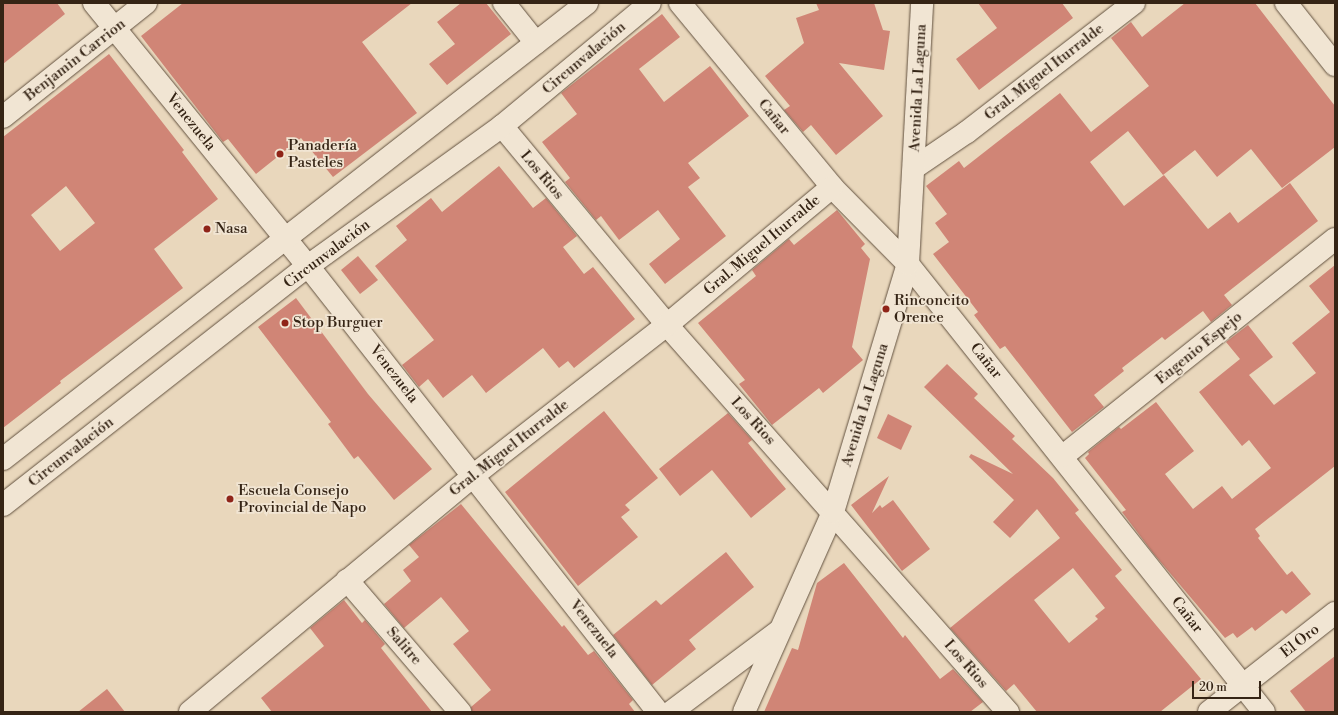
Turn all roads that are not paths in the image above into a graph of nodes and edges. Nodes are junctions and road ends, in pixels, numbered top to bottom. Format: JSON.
{"nodes":[{"id":1,"x":94,"y":3,"type":"edge"},
{"id":2,"x":146,"y":3,"type":"edge"},
{"id":3,"x":504,"y":3,"type":"edge"},
{"id":4,"x":587,"y":3,"type":"edge"},
{"id":5,"x":650,"y":3,"type":"edge"},
{"id":6,"x":680,"y":3,"type":"edge"},
{"id":7,"x":922,"y":3,"type":"edge"},
{"id":8,"x":1134,"y":3,"type":"edge"},
{"id":9,"x":1286,"y":3,"type":"edge"},
{"id":10,"x":115,"y":29,"type":"junction"},
{"id":11,"x":536,"y":43,"type":"junction"},
{"id":12,"x":1335,"y":66,"type":"edge"},
{"id":13,"x":3,"y":117,"type":"edge"},
{"id":14,"x":502,"y":126,"type":"junction"},
{"id":15,"x":914,"y":168,"type":"junction"},
{"id":16,"x":832,"y":187,"type":"junction"},
{"id":17,"x":285,"y":238,"type":"junction"},
{"id":18,"x":1335,"y":239,"type":"edge"},
{"id":19,"x":908,"y":264,"type":"junction"},
{"id":20,"x":308,"y":266,"type":"junction"},
{"id":21,"x":667,"y":325,"type":"junction"},
{"id":22,"x":1063,"y":456,"type":"junction"},
{"id":23,"x":3,"y":459,"type":"edge"},
{"id":24,"x":474,"y":475,"type":"junction"},
{"id":25,"x":3,"y":505,"type":"edge"},
{"id":26,"x":833,"y":512,"type":"junction"},
{"id":27,"x":347,"y":580,"type":"junction"},
{"id":28,"x":1335,"y":613,"type":"edge"},
{"id":29,"x":780,"y":630,"type":"junction"},
{"id":30,"x":1243,"y":686,"type":"junction"},
{"id":31,"x":194,"y":711,"type":"edge"},
{"id":32,"x":460,"y":712,"type":"edge"},
{"id":33,"x":658,"y":712,"type":"edge"},
{"id":34,"x":671,"y":712,"type":"edge"},
{"id":35,"x":744,"y":712,"type":"edge"},
{"id":36,"x":1008,"y":712,"type":"edge"},
{"id":37,"x":1209,"y":712,"type":"edge"},
{"id":38,"x":1264,"y":712,"type":"edge"}],
"edges":[{"from":1,"to":10,"type":"street","name":"Venezuela"},
{"from":2,"to":10,"type":"street","name":"Benjamin Carrion"},
{"from":3,"to":11,"type":"street"},
{"from":4,"to":11,"type":"street"},
{"from":5,"to":14,"type":"street","name":"Circunvalación"},
{"from":6,"to":16,"type":"street","name":"Cañar"},
{"from":7,"to":15,"type":"street","name":"Avenida La Laguna"},
{"from":8,"to":15,"type":"street","name":"Gral. Miguel Iturralde"},
{"from":9,"to":12,"type":"street"},
{"from":10,"to":13,"type":"street","name":"Benjamin Carrion"},
{"from":10,"to":17,"type":"street","name":"Venezuela"},
{"from":11,"to":17,"type":"street"},
{"from":14,"to":20,"type":"street","name":"Circunvalación"},
{"from":14,"to":21,"type":"street","name":"Los Rios"},
{"from":15,"to":19,"type":"street","name":"Avenida La Laguna"},
{"from":16,"to":19,"type":"street","name":"Cañar"},
{"from":16,"to":21,"type":"street","name":"Gral. Miguel Iturralde"},
{"from":17,"to":20,"type":"street","name":"Venezuela"},
{"from":17,"to":23,"type":"street"},
{"from":18,"to":22,"type":"street","name":"Eugenio Espejo"},
{"from":19,"to":22,"type":"street","name":"Cañar"},
{"from":19,"to":26,"type":"street","name":"Avenida La Laguna"},
{"from":20,"to":24,"type":"street","name":"Venezuela"},
{"from":20,"to":25,"type":"street","name":"Circunvalación"},
{"from":21,"to":24,"type":"street","name":"Gral. Miguel Iturralde"},
{"from":21,"to":26,"type":"street","name":"Los Rios"},
{"from":22,"to":30,"type":"street","name":"Cañar"},
{"from":24,"to":27,"type":"street","name":"Gral. Miguel Iturralde"},
{"from":24,"to":33,"type":"street","name":"Venezuela"},
{"from":26,"to":29,"type":"street","name":"Avenida La Laguna"},
{"from":26,"to":36,"type":"street","name":"Los Rios"},
{"from":27,"to":31,"type":"street","name":"Gral. Miguel Iturralde"},
{"from":27,"to":32,"type":"street","name":"Salitre"},
{"from":28,"to":30,"type":"street","name":"El Oro"},
{"from":29,"to":34,"type":"street","name":"Avenida La Laguna"},
{"from":29,"to":35,"type":"street","name":"Avenida La Laguna"},
{"from":30,"to":37,"type":"street","name":"El Oro"},
{"from":30,"to":38,"type":"street","name":"Cañar"}]}
